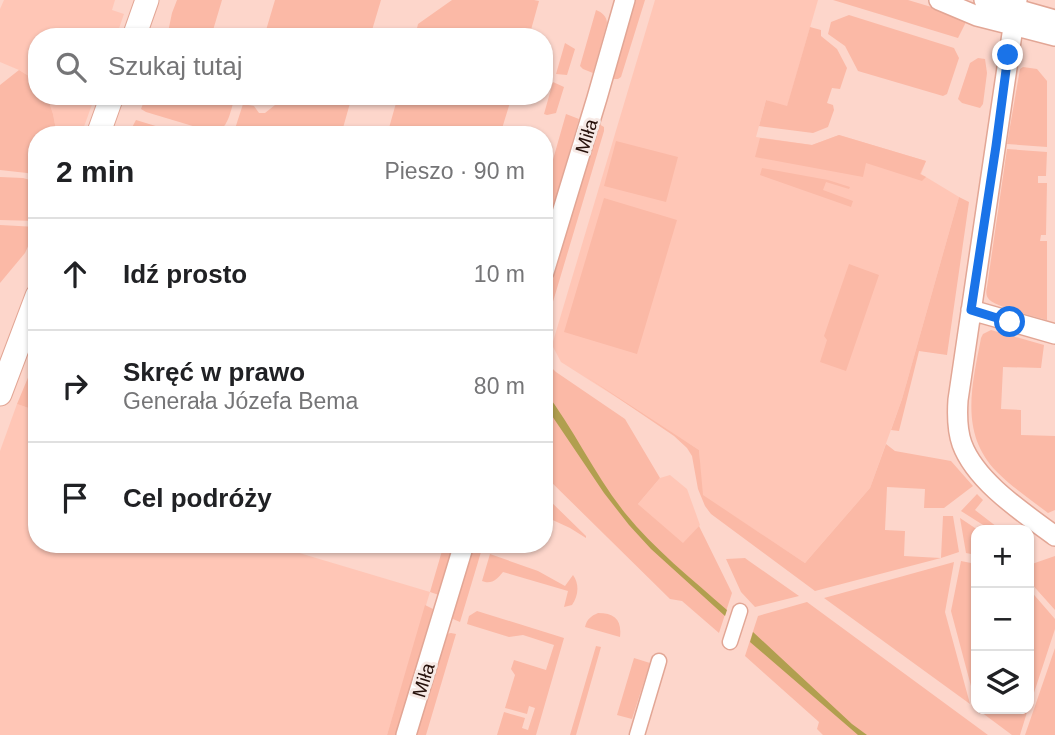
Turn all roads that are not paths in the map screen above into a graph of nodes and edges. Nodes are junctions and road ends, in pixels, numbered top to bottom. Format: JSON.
{"nodes":[{"id":1,"x":147,"y":0,"type":"edge"},
{"id":2,"x":625,"y":0,"type":"edge"},
{"id":3,"x":939,"y":0,"type":"edge"},
{"id":4,"x":984,"y":0,"type":"edge"},
{"id":5,"x":1015,"y":12,"type":"edge"},
{"id":6,"x":1055,"y":20,"type":"edge"},
{"id":7,"x":137,"y":28,"type":"edge"},
{"id":8,"x":1055,"y":36,"type":"edge"},
{"id":9,"x":110,"y":105,"type":"edge"},
{"id":10,"x":101,"y":126,"type":"edge"},
{"id":11,"x":553,"y":242,"type":"edge"},
{"id":12,"x":971,"y":310,"type":"junction"},
{"id":13,"x":28,"y":320,"type":"edge"},
{"id":14,"x":1055,"y":334,"type":"edge"},
{"id":15,"x":0,"y":394,"type":"edge"},
{"id":16,"x":1055,"y":536,"type":"edge"},
{"id":17,"x":461,"y":553,"type":"edge"},
{"id":18,"x":740,"y":611,"type":"dead end"},
{"id":19,"x":730,"y":642,"type":"dead end"},
{"id":20,"x":659,"y":661,"type":"dead end"},
{"id":21,"x":406,"y":735,"type":"edge"},
{"id":22,"x":637,"y":735,"type":"edge"}],
"edges":[{"from":1,"to":7,"type":"street"},
{"from":2,"to":11,"type":"street","name":"Miła"},
{"from":3,"to":5,"type":"street"},
{"from":4,"to":5,"type":"street"},
{"from":5,"to":6,"type":"street"},
{"from":5,"to":8,"type":"street"},
{"from":5,"to":12,"type":"street"},
{"from":9,"to":10,"type":"street"},
{"from":12,"to":14,"type":"street"},
{"from":12,"to":16,"type":"street"},
{"from":13,"to":15,"type":"street"},
{"from":17,"to":21,"type":"street","name":"Miła"},
{"from":18,"to":19,"type":"street"},
{"from":20,"to":22,"type":"street"}]}
